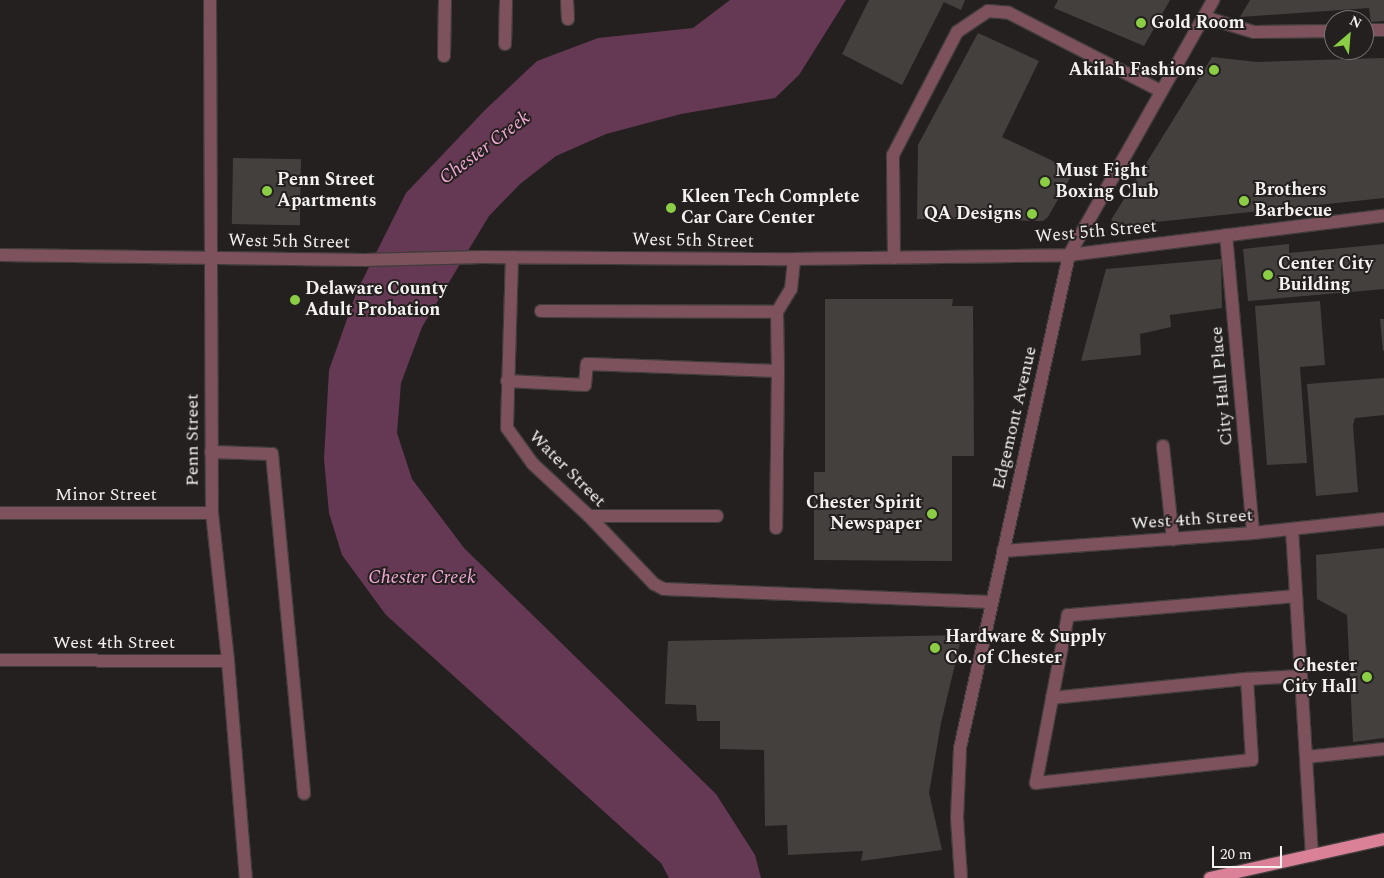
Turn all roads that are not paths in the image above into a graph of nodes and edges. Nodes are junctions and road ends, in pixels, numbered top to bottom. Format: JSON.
{"nodes":[{"id":1,"x":210,"y":0,"type":"edge"},
{"id":2,"x":445,"y":0,"type":"edge"},
{"id":3,"x":506,"y":0,"type":"edge"},
{"id":4,"x":567,"y":0,"type":"edge"},
{"id":5,"x":1213,"y":0,"type":"edge"},
{"id":6,"x":1204,"y":17,"type":"junction"},
{"id":7,"x":568,"y":19,"type":"dead end"},
{"id":8,"x":1324,"y":31,"type":"edge"},
{"id":9,"x":505,"y":44,"type":"dead end"},
{"id":10,"x":444,"y":56,"type":"dead end"},
{"id":11,"x":1161,"y":91,"type":"junction"},
{"id":12,"x":1384,"y":216,"type":"edge"},
{"id":13,"x":1226,"y":235,"type":"junction"},
{"id":14,"x":0,"y":255,"type":"edge"},
{"id":15,"x":1069,"y":255,"type":"junction"},
{"id":16,"x":512,"y":257,"type":"junction"},
{"id":17,"x":210,"y":258,"type":"junction"},
{"id":18,"x":894,"y":258,"type":"junction"},
{"id":19,"x":794,"y":259,"type":"junction"},
{"id":20,"x":541,"y":310,"type":"dead end"},
{"id":21,"x":778,"y":312,"type":"junction"},
{"id":22,"x":778,"y":371,"type":"junction"},
{"id":23,"x":507,"y":381,"type":"junction"},
{"id":24,"x":1163,"y":446,"type":"dead end"},
{"id":25,"x":211,"y":452,"type":"junction"},
{"id":26,"x":0,"y":513,"type":"edge"},
{"id":27,"x":212,"y":513,"type":"junction"},
{"id":28,"x":589,"y":516,"type":"junction"},
{"id":29,"x":717,"y":516,"type":"dead end"},
{"id":30,"x":1384,"y":519,"type":"edge"},
{"id":31,"x":776,"y":528,"type":"dead end"},
{"id":32,"x":1292,"y":529,"type":"junction"},
{"id":33,"x":1253,"y":533,"type":"junction"},
{"id":34,"x":1173,"y":539,"type":"junction"},
{"id":35,"x":1003,"y":550,"type":"junction"},
{"id":36,"x":1296,"y":596,"type":"junction"},
{"id":37,"x":991,"y":602,"type":"junction"},
{"id":38,"x":0,"y":660,"type":"edge"},
{"id":39,"x":228,"y":661,"type":"junction"},
{"id":40,"x":1301,"y":676,"type":"junction"},
{"id":41,"x":1247,"y":679,"type":"junction"},
{"id":42,"x":1052,"y":698,"type":"junction"},
{"id":43,"x":1384,"y":749,"type":"edge"},
{"id":44,"x":1306,"y":757,"type":"junction"},
{"id":45,"x":304,"y":793,"type":"dead end"},
{"id":46,"x":1384,"y":839,"type":"edge"},
{"id":47,"x":1312,"y":855,"type":"junction"},
{"id":48,"x":246,"y":878,"type":"edge"},
{"id":49,"x":961,"y":878,"type":"edge"},
{"id":50,"x":1210,"y":878,"type":"edge"}],
"edges":[{"from":1,"to":17,"type":"street","name":"Penn Street"},
{"from":2,"to":10,"type":"street"},
{"from":3,"to":9,"type":"street"},
{"from":4,"to":7,"type":"street"},
{"from":5,"to":6,"type":"street","name":"Edgemont Avenue"},
{"from":6,"to":8,"type":"street"},
{"from":6,"to":11,"type":"street","name":"Edgemont Avenue"},
{"from":11,"to":15,"type":"street","name":"Edgemont Avenue"},
{"from":11,"to":18,"type":"street"},
{"from":12,"to":13,"type":"street","name":"West 5th Street"},
{"from":13,"to":15,"type":"street","name":"West 5th Street"},
{"from":13,"to":33,"type":"street","name":"City Hall Place"},
{"from":14,"to":17,"type":"street","name":"West 5th Street"},
{"from":15,"to":18,"type":"street","name":"West 5th Street"},
{"from":15,"to":35,"type":"street","name":"Edgemont Avenue"},
{"from":16,"to":17,"type":"street","name":"West 5th Street"},
{"from":16,"to":19,"type":"street","name":"West 5th Street"},
{"from":16,"to":23,"type":"street","name":"Water Street"},
{"from":17,"to":25,"type":"street","name":"Penn Street"},
{"from":18,"to":19,"type":"street","name":"West 5th Street"},
{"from":19,"to":21,"type":"street"},
{"from":20,"to":21,"type":"street"},
{"from":21,"to":22,"type":"street"},
{"from":22,"to":23,"type":"street"},
{"from":22,"to":31,"type":"street"},
{"from":23,"to":28,"type":"street","name":"Water Street"},
{"from":24,"to":34,"type":"street"},
{"from":25,"to":27,"type":"street","name":"Penn Street"},
{"from":25,"to":45,"type":"street"},
{"from":26,"to":27,"type":"street","name":"Minor Street"},
{"from":27,"to":39,"type":"street","name":"Penn Street"},
{"from":28,"to":29,"type":"street"},
{"from":28,"to":37,"type":"street","name":"Water Street"},
{"from":30,"to":32,"type":"street","name":"West 4th Street"},
{"from":32,"to":33,"type":"street","name":"West 4th Street"},
{"from":32,"to":36,"type":"street"},
{"from":33,"to":34,"type":"street","name":"West 4th Street"},
{"from":34,"to":35,"type":"street","name":"West 4th Street"},
{"from":35,"to":37,"type":"street","name":"Edgemont Avenue"},
{"from":36,"to":40,"type":"street"},
{"from":36,"to":42,"type":"street"},
{"from":37,"to":49,"type":"street","name":"Edgemont Avenue"},
{"from":38,"to":39,"type":"street","name":"West 4th Street"},
{"from":39,"to":48,"type":"street","name":"Penn Street"},
{"from":40,"to":41,"type":"street"},
{"from":40,"to":44,"type":"street"},
{"from":41,"to":42,"type":"street"},
{"from":41,"to":42,"type":"street"},
{"from":43,"to":44,"type":"street"},
{"from":44,"to":47,"type":"street"},
{"from":46,"to":47,"type":"main road"},
{"from":47,"to":50,"type":"main road"}]}
